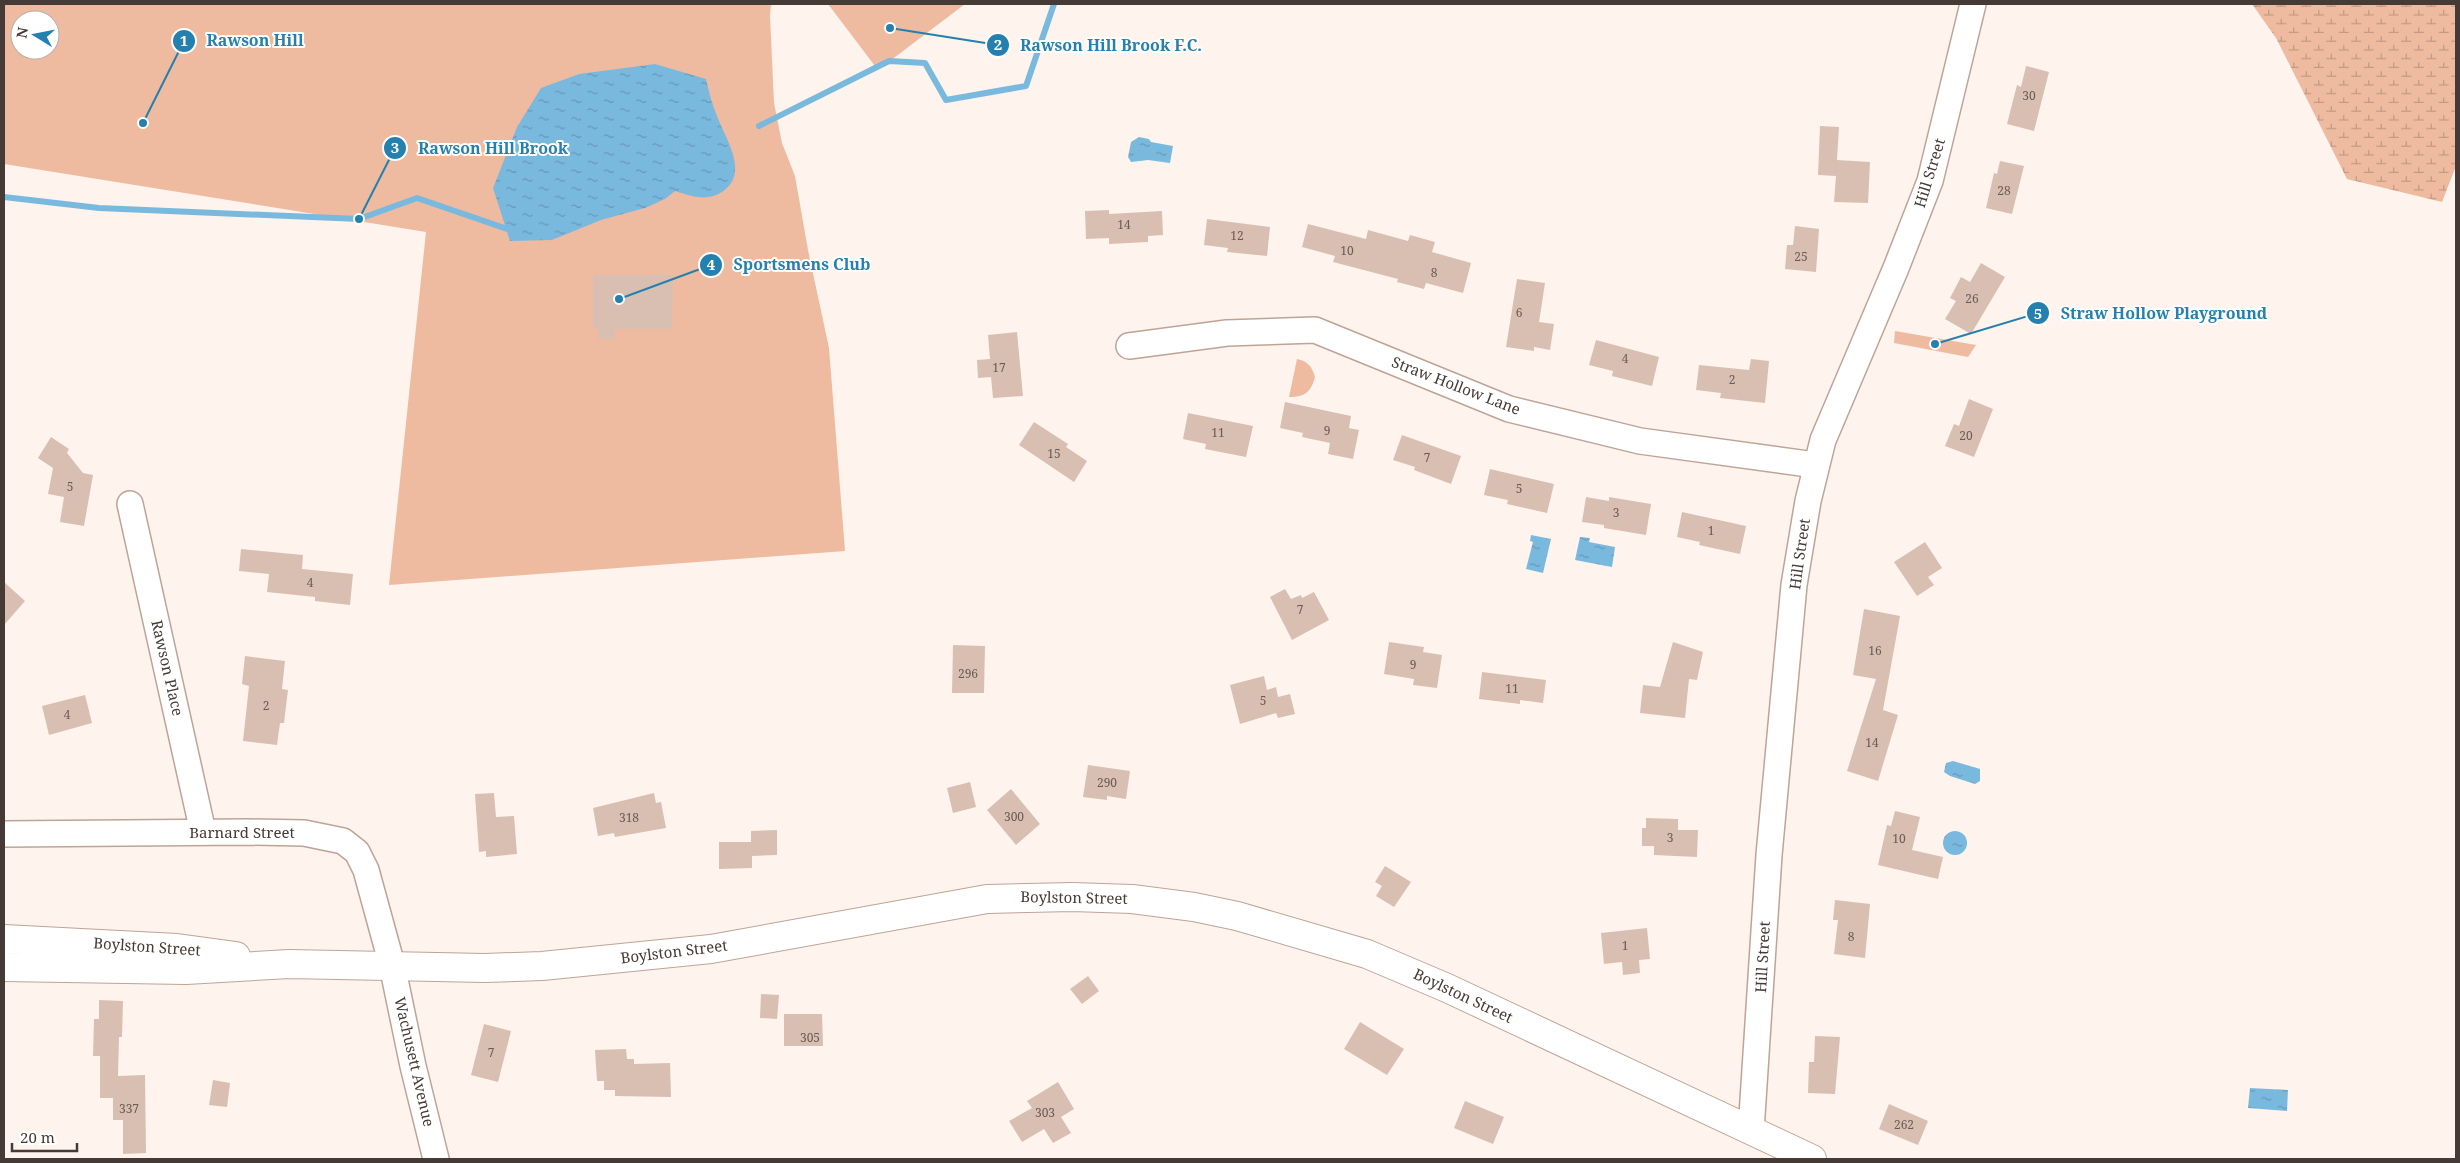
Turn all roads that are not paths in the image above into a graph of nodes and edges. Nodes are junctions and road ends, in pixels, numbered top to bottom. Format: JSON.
{"nodes":[{"id":1,"x":1973,"y":4,"type":"edge"},
{"id":2,"x":1129,"y":346,"type":"dead end"},
{"id":3,"x":1815,"y":465,"type":"junction"},
{"id":4,"x":130,"y":504,"type":"dead end"},
{"id":5,"x":203,"y":832,"type":"junction"},
{"id":6,"x":4,"y":834,"type":"edge"},
{"id":7,"x":4,"y":939,"type":"edge"},
{"id":8,"x":289,"y":964,"type":"junction"},
{"id":9,"x":392,"y":965,"type":"junction"},
{"id":10,"x":4,"y":967,"type":"edge"},
{"id":11,"x":1752,"y":1131,"type":"junction"},
{"id":12,"x":436,"y":1159,"type":"edge"},
{"id":13,"x":1812,"y":1159,"type":"edge"}],
"edges":[{"from":1,"to":3,"type":"street","name":"Hill Street"},
{"from":2,"to":3,"type":"street","name":"Straw Hollow Lane"},
{"from":3,"to":11,"type":"street","name":"Hill Street"},
{"from":4,"to":5,"type":"street","name":"Rawson Place"},
{"from":5,"to":6,"type":"street","name":"Barnard Street"},
{"from":5,"to":9,"type":"street","name":"Barnard Street"},
{"from":7,"to":8,"type":"main road","name":"Boylston Street"},
{"from":8,"to":9,"type":"main road","name":"Boylston Street"},
{"from":8,"to":10,"type":"main road","name":"Boylston Street"},
{"from":9,"to":11,"type":"main road","name":"Boylston Street"},
{"from":9,"to":12,"type":"street","name":"Wachusett Avenue"},
{"from":11,"to":13,"type":"main road","name":"Boylston Street"}]}
